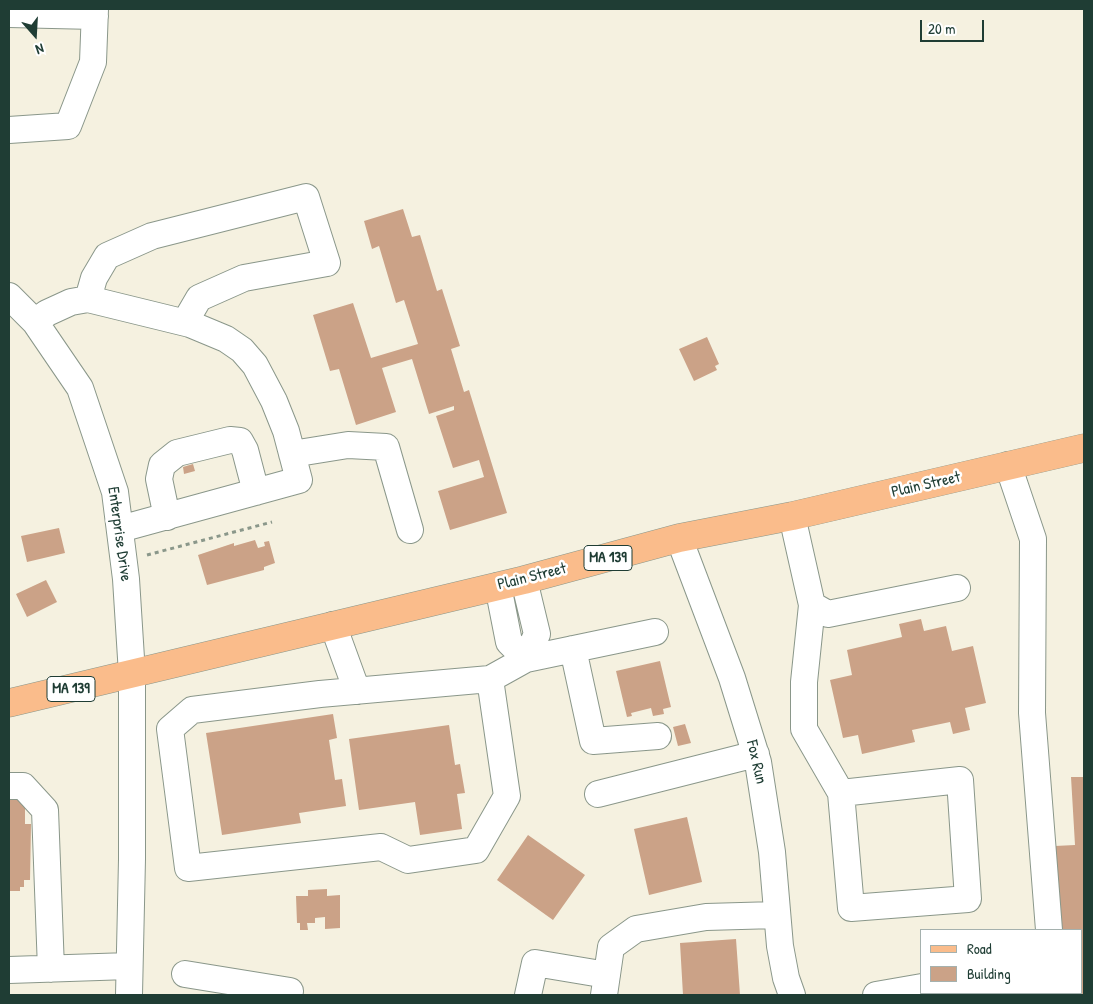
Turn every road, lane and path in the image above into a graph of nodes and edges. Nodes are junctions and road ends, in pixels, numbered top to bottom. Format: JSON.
{"nodes":[{"id":1,"x":95,"y":12,"type":"edge"},
{"id":2,"x":9,"y":14,"type":"edge"},
{"id":3,"x":9,"y":130,"type":"edge"},
{"id":4,"x":9,"y":296,"type":"edge"},
{"id":5,"x":88,"y":299,"type":"junction"},
{"id":6,"x":35,"y":322,"type":"junction"},
{"id":7,"x":185,"y":322,"type":"junction"},
{"id":8,"x":1084,"y":448,"type":"edge"},
{"id":9,"x":292,"y":454,"type":"junction"},
{"id":10,"x":1008,"y":465,"type":"junction"},
{"id":11,"x":256,"y":492,"type":"junction"},
{"id":12,"x":792,"y":516,"type":"junction"},
{"id":13,"x":167,"y":517,"type":"junction"},
{"id":14,"x":272,"y":522,"type":"dead end"},
{"id":15,"x":120,"y":529,"type":"junction"},
{"id":16,"x":410,"y":530,"type":"dead end"},
{"id":17,"x":679,"y":538,"type":"junction"},
{"id":18,"x":147,"y":555,"type":"dead end"},
{"id":19,"x":524,"y":580,"type":"junction"},
{"id":20,"x":498,"y":586,"type":"junction"},
{"id":21,"x":957,"y":588,"type":"dead end"},
{"id":22,"x":812,"y":605,"type":"junction"},
{"id":23,"x":333,"y":625,"type":"junction"},
{"id":24,"x":655,"y":632,"type":"dead end"},
{"id":25,"x":572,"y":649,"type":"junction"},
{"id":26,"x":526,"y":659,"type":"junction"},
{"id":27,"x":132,"y":674,"type":"junction"},
{"id":28,"x":490,"y":679,"type":"junction"},
{"id":29,"x":357,"y":690,"type":"junction"},
{"id":30,"x":9,"y":704,"type":"edge"},
{"id":31,"x":658,"y":736,"type":"dead end"},
{"id":32,"x":756,"y":754,"type":"junction"},
{"id":33,"x":9,"y":786,"type":"edge"},
{"id":34,"x":841,"y":793,"type":"junction"},
{"id":35,"x":598,"y":794,"type":"dead end"},
{"id":36,"x":776,"y":915,"type":"junction"},
{"id":37,"x":1049,"y":929,"type":"edge"},
{"id":38,"x":129,"y":966,"type":"junction"},
{"id":39,"x":50,"y":969,"type":"junction"},
{"id":40,"x":9,"y":970,"type":"edge"},
{"id":41,"x":185,"y":974,"type":"dead end"},
{"id":42,"x":606,"y":985,"type":"edge"},
{"id":43,"x":920,"y":987,"type":"edge"},
{"id":44,"x":129,"y":995,"type":"edge"},
{"id":45,"x":289,"y":995,"type":"edge"},
{"id":46,"x":528,"y":995,"type":"edge"},
{"id":47,"x":792,"y":995,"type":"edge"},
{"id":48,"x":876,"y":995,"type":"edge"}],
"edges":[{"from":1,"to":2,"type":"street"},
{"from":1,"to":3,"type":"street"},
{"from":4,"to":6,"type":"street","name":"Enterprise Drive"},
{"from":5,"to":6,"type":"street"},
{"from":5,"to":7,"type":"street"},
{"from":5,"to":7,"type":"street"},
{"from":6,"to":15,"type":"street","name":"Enterprise Drive"},
{"from":7,"to":9,"type":"street"},
{"from":8,"to":10,"type":"main road","name":"Plain Street","number":"MA 139"},
{"from":9,"to":11,"type":"street"},
{"from":9,"to":16,"type":"street"},
{"from":10,"to":12,"type":"main road","name":"Plain Street","number":"MA 139"},
{"from":10,"to":37,"type":"street"},
{"from":11,"to":13,"type":"street"},
{"from":11,"to":13,"type":"street"},
{"from":12,"to":17,"type":"main road","name":"Plain Street","number":"MA 139"},
{"from":12,"to":22,"type":"street"},
{"from":13,"to":15,"type":"street"},
{"from":14,"to":18,"type":"path"},
{"from":15,"to":27,"type":"street","name":"Enterprise Drive"},
{"from":17,"to":19,"type":"main road","name":"Plain Street","number":"MA 139"},
{"from":17,"to":32,"type":"street","name":"Fox Run"},
{"from":19,"to":20,"type":"main road","name":"Plain Street","number":"MA 139"},
{"from":19,"to":26,"type":"street"},
{"from":20,"to":23,"type":"main road","name":"Plain Street","number":"MA 139"},
{"from":20,"to":26,"type":"street"},
{"from":21,"to":22,"type":"street"},
{"from":22,"to":34,"type":"street"},
{"from":23,"to":27,"type":"main road","name":"Plain Street","number":"MA 139"},
{"from":23,"to":29,"type":"street"},
{"from":24,"to":25,"type":"street"},
{"from":25,"to":26,"type":"street"},
{"from":25,"to":31,"type":"street"},
{"from":26,"to":28,"type":"street"},
{"from":27,"to":30,"type":"main road","name":"Plain Street","number":"MA 139"},
{"from":27,"to":38,"type":"street","name":"Enterprise Drive"},
{"from":28,"to":29,"type":"street"},
{"from":28,"to":29,"type":"street"},
{"from":32,"to":35,"type":"street"},
{"from":32,"to":36,"type":"street","name":"Fox Run"},
{"from":33,"to":39,"type":"street"},
{"from":34,"to":34,"type":"street"},
{"from":36,"to":42,"type":"street"},
{"from":36,"to":47,"type":"street","name":"Fox Run"},
{"from":38,"to":39,"type":"street"},
{"from":38,"to":44,"type":"street","name":"Enterprise Drive"},
{"from":39,"to":40,"type":"street"},
{"from":41,"to":45,"type":"street"},
{"from":42,"to":46,"type":"street"},
{"from":43,"to":48,"type":"street"}]}
